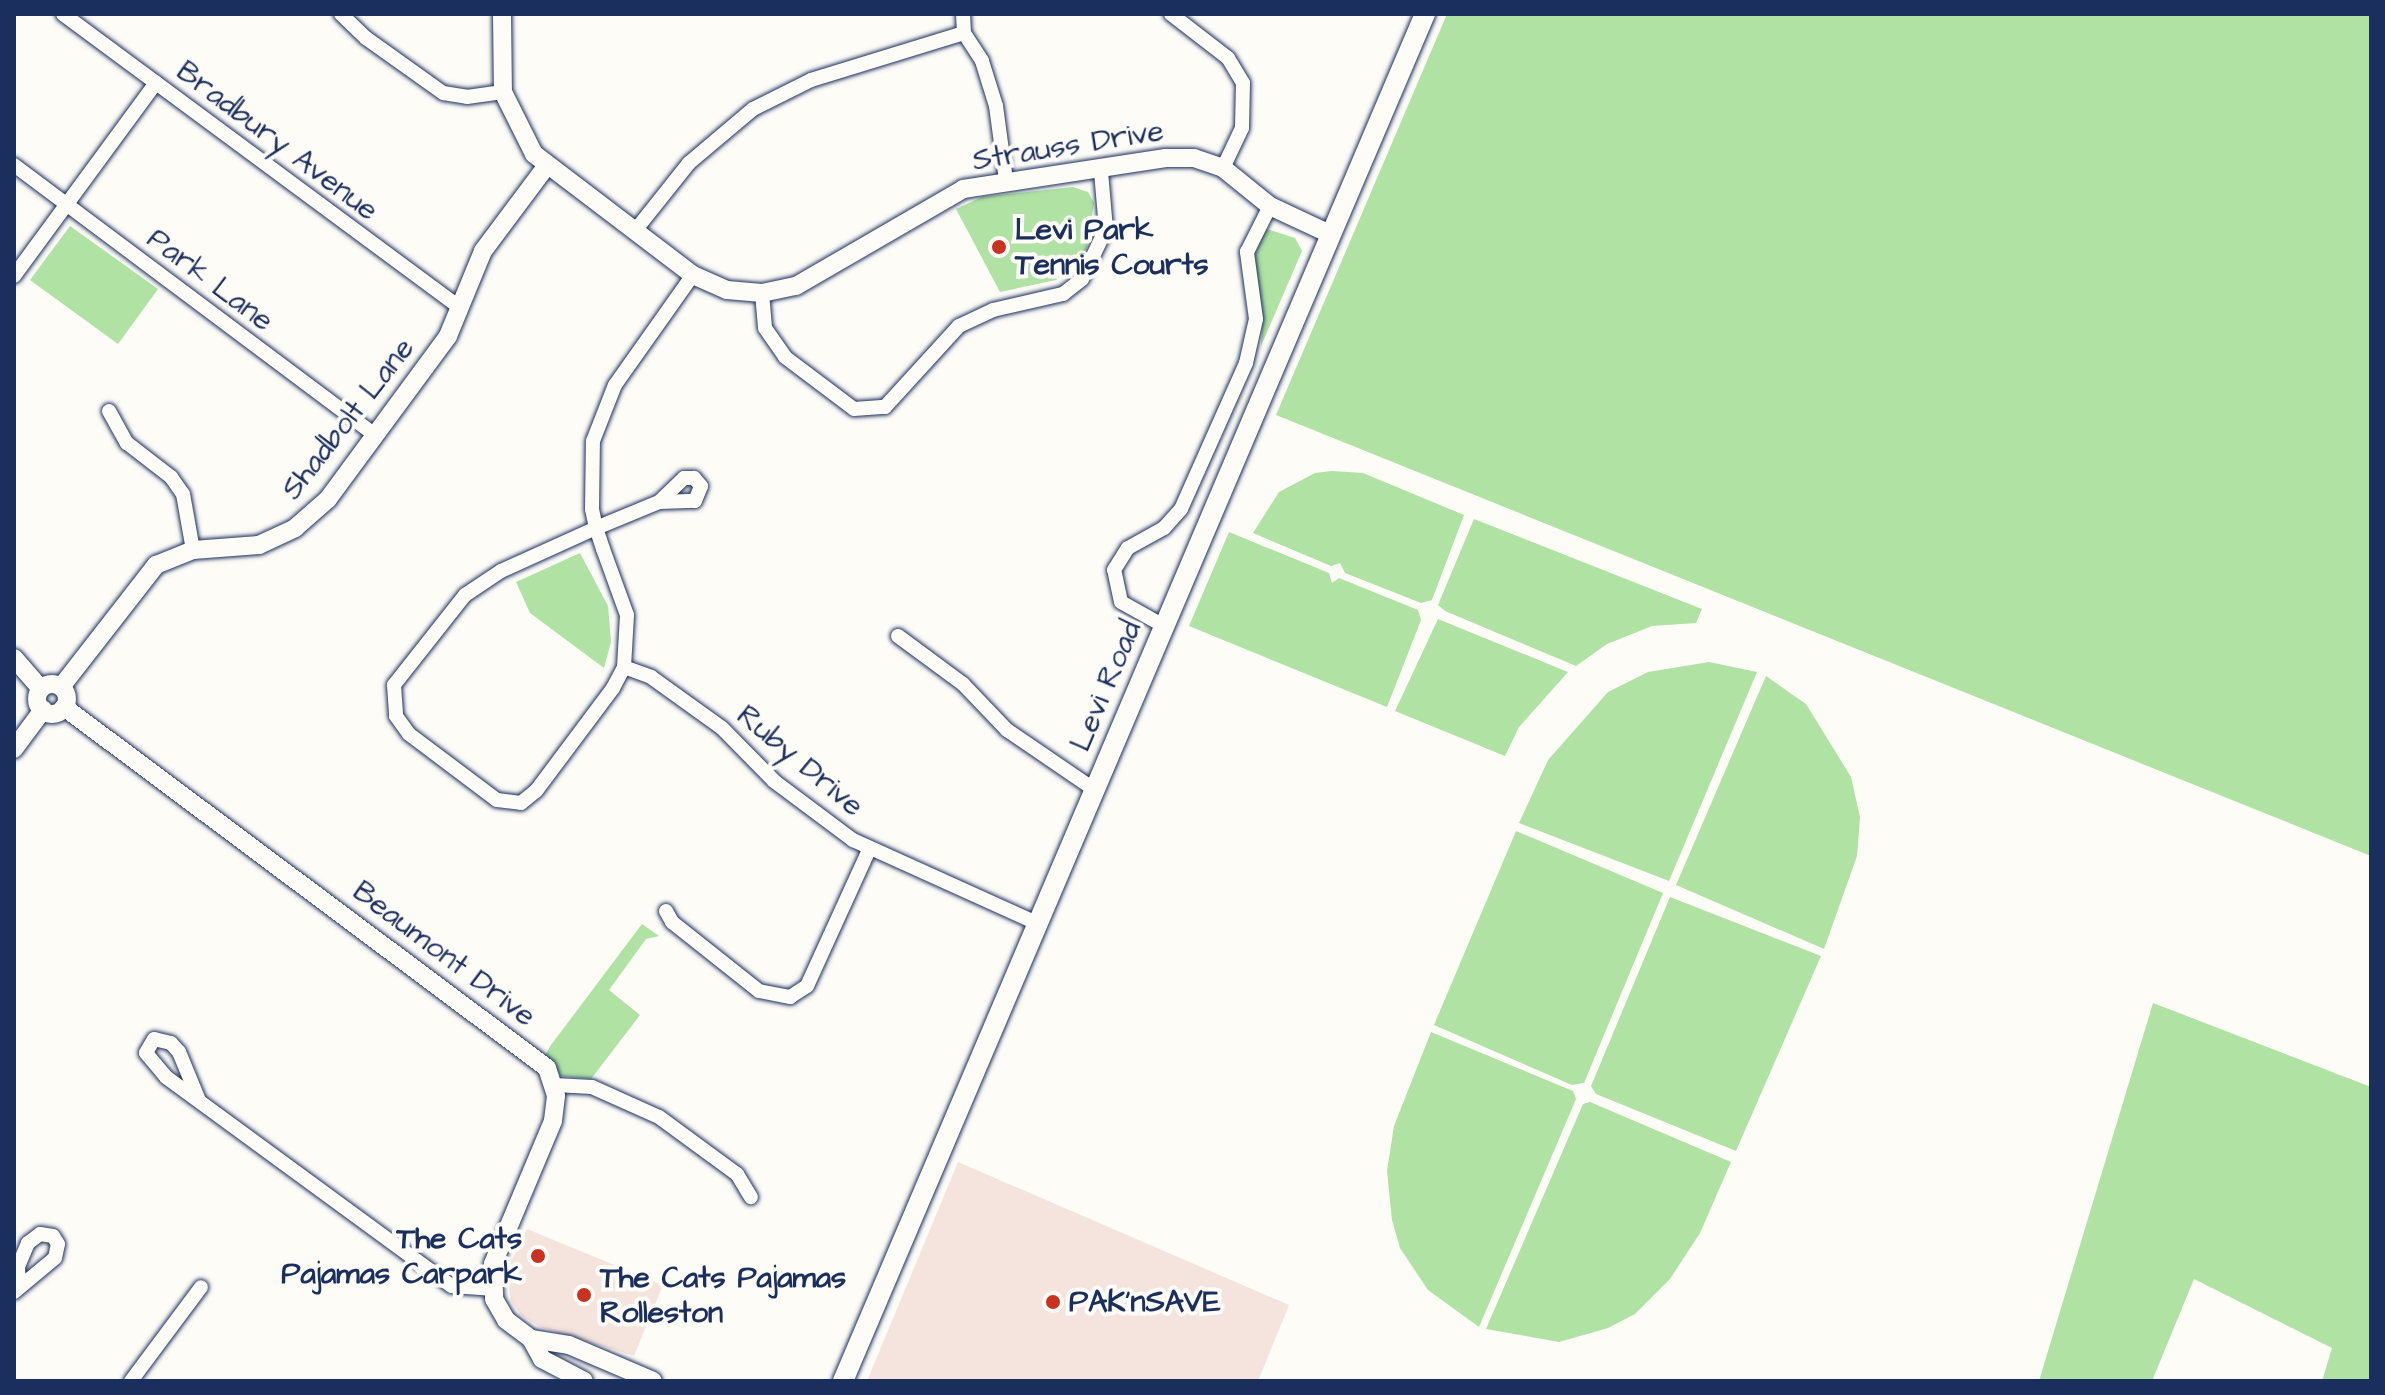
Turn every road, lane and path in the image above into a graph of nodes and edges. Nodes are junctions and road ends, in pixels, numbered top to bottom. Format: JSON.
{"nodes":[{"id":1,"x":63,"y":14,"type":"edge"},
{"id":2,"x":341,"y":14,"type":"edge"},
{"id":3,"x":502,"y":14,"type":"edge"},
{"id":4,"x":963,"y":14,"type":"edge"},
{"id":5,"x":1171,"y":14,"type":"edge"},
{"id":6,"x":1425,"y":14,"type":"edge"},
{"id":7,"x":964,"y":33,"type":"junction"},
{"id":8,"x":156,"y":83,"type":"junction"},
{"id":9,"x":503,"y":92,"type":"junction"},
{"id":10,"x":14,"y":165,"type":"edge"},
{"id":11,"x":545,"y":168,"type":"junction"},
{"id":12,"x":1223,"y":168,"type":"junction"},
{"id":13,"x":1101,"y":172,"type":"junction"},
{"id":14,"x":1006,"y":180,"type":"junction"},
{"id":15,"x":67,"y":205,"type":"junction"},
{"id":16,"x":1270,"y":206,"type":"junction"},
{"id":17,"x":634,"y":232,"type":"junction"},
{"id":18,"x":1328,"y":233,"type":"junction"},
{"id":19,"x":693,"y":275,"type":"junction"},
{"id":20,"x":14,"y":276,"type":"edge"},
{"id":21,"x":762,"y":293,"type":"junction"},
{"id":22,"x":461,"y":309,"type":"junction"},
{"id":23,"x":109,"y":411,"type":"dead end"},
{"id":24,"x":375,"y":435,"type":"junction"},
{"id":25,"x":659,"y":502,"type":"dead end"},
{"id":26,"x":596,"y":528,"type":"junction"},
{"id":27,"x":193,"y":550,"type":"junction"},
{"id":28,"x":1164,"y":626,"type":"junction"},
{"id":29,"x":898,"y":636,"type":"dead end"},
{"id":30,"x":14,"y":658,"type":"edge"},
{"id":31,"x":624,"y":667,"type":"junction"},
{"id":32,"x":61,"y":687,"type":"junction"},
{"id":33,"x":41,"y":689,"type":"junction"},
{"id":34,"x":64,"y":707,"type":"junction"},
{"id":35,"x":43,"y":710,"type":"junction"},
{"id":36,"x":14,"y":749,"type":"edge"},
{"id":37,"x":1095,"y":790,"type":"junction"},
{"id":38,"x":869,"y":850,"type":"junction"},
{"id":39,"x":666,"y":911,"type":"dead end"},
{"id":40,"x":1037,"y":923,"type":"junction"},
{"id":41,"x":555,"y":1085,"type":"junction"},
{"id":42,"x":198,"y":1098,"type":"dead end"},
{"id":43,"x":751,"y":1197,"type":"dead end"},
{"id":44,"x":201,"y":1287,"type":"dead end"},
{"id":45,"x":491,"y":1289,"type":"junction"},
{"id":46,"x":531,"y":1339,"type":"junction"},
{"id":47,"x":131,"y":1381,"type":"edge"},
{"id":48,"x":584,"y":1381,"type":"edge"},
{"id":49,"x":653,"y":1381,"type":"edge"},
{"id":50,"x":843,"y":1381,"type":"edge"}],
"edges":[{"from":1,"to":8,"type":"street","name":"Bradbury Avenue"},
{"from":2,"to":9,"type":"street"},
{"from":3,"to":9,"type":"street","name":"Strauss Drive"},
{"from":4,"to":7,"type":"street"},
{"from":5,"to":12,"type":"street"},
{"from":6,"to":18,"type":"main road","name":"Levi Road"},
{"from":7,"to":14,"type":"street"},
{"from":7,"to":17,"type":"street"},
{"from":8,"to":15,"type":"street"},
{"from":8,"to":22,"type":"street","name":"Bradbury Avenue"},
{"from":9,"to":11,"type":"street","name":"Strauss Drive"},
{"from":10,"to":15,"type":"street","name":"Park Lane"},
{"from":11,"to":17,"type":"street","name":"Strauss Drive"},
{"from":11,"to":22,"type":"street","name":"Shadbolt Lane"},
{"from":12,"to":13,"type":"street","name":"Strauss Drive"},
{"from":12,"to":16,"type":"street","name":"Strauss Drive"},
{"from":13,"to":14,"type":"street","name":"Strauss Drive"},
{"from":13,"to":21,"type":"street"},
{"from":14,"to":21,"type":"street","name":"Strauss Drive"},
{"from":15,"to":20,"type":"street"},
{"from":15,"to":24,"type":"street","name":"Park Lane"},
{"from":16,"to":18,"type":"street","name":"Strauss Drive"},
{"from":16,"to":28,"type":"street"},
{"from":17,"to":19,"type":"street","name":"Strauss Drive"},
{"from":18,"to":28,"type":"main road","name":"Levi Road"},
{"from":19,"to":21,"type":"street","name":"Strauss Drive"},
{"from":19,"to":26,"type":"street"},
{"from":22,"to":24,"type":"street","name":"Shadbolt Lane"},
{"from":23,"to":27,"type":"street"},
{"from":24,"to":27,"type":"street","name":"Shadbolt Lane"},
{"from":25,"to":26,"type":"street"},
{"from":26,"to":31,"type":"street"},
{"from":26,"to":31,"type":"street"},
{"from":27,"to":32,"type":"street","name":"Shadbolt Lane"},
{"from":28,"to":37,"type":"main road","name":"Levi Road"},
{"from":29,"to":37,"type":"street"},
{"from":30,"to":33,"type":"street"},
{"from":31,"to":38,"type":"street","name":"Ruby Drive"},
{"from":32,"to":33,"type":"street"},
{"from":32,"to":34,"type":"street"},
{"from":33,"to":35,"type":"street"},
{"from":34,"to":35,"type":"street"},
{"from":34,"to":41,"type":"street","name":"Beaumont Drive"},
{"from":35,"to":36,"type":"street"},
{"from":37,"to":40,"type":"main road","name":"Levi Road"},
{"from":38,"to":39,"type":"street"},
{"from":38,"to":40,"type":"street","name":"Ruby Drive"},
{"from":40,"to":50,"type":"main road","name":"Levi Road"},
{"from":41,"to":43,"type":"street"},
{"from":41,"to":45,"type":"street"},
{"from":42,"to":45,"type":"street"},
{"from":44,"to":47,"type":"street"},
{"from":45,"to":46,"type":"street"},
{"from":46,"to":48,"type":"street"},
{"from":46,"to":49,"type":"street"}]}
